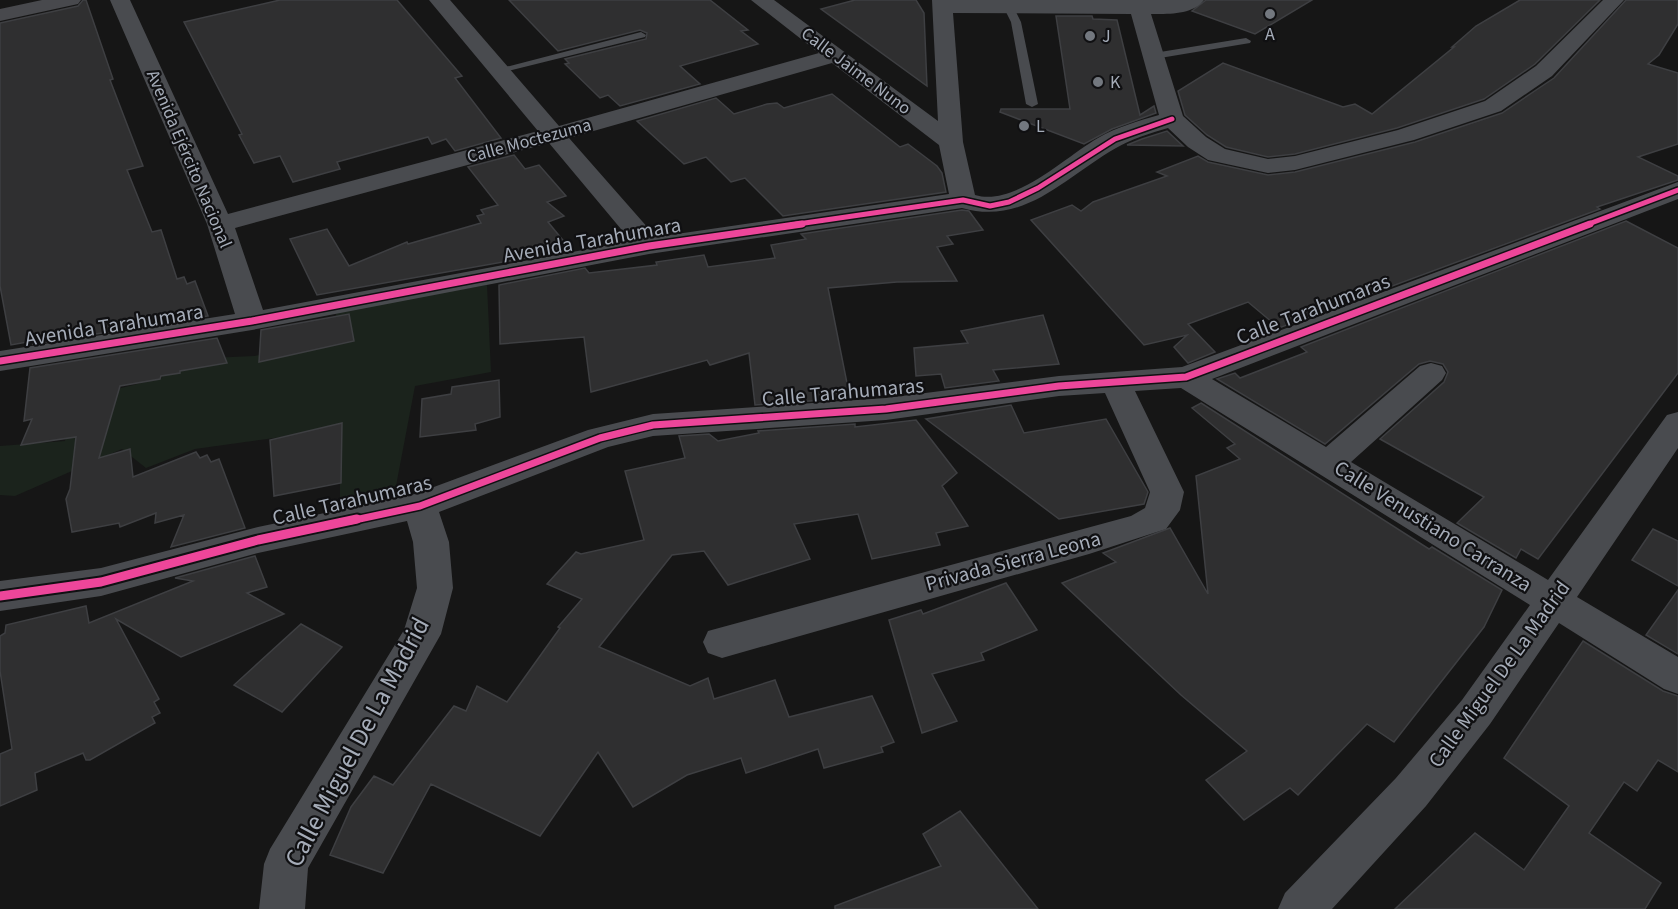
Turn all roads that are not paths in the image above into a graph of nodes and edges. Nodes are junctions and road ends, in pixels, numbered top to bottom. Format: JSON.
{"nodes":[{"id":1,"x":71,"y":0,"type":"edge"},
{"id":2,"x":120,"y":0,"type":"edge"},
{"id":3,"x":439,"y":0,"type":"edge"},
{"id":4,"x":761,"y":0,"type":"edge"},
{"id":5,"x":1194,"y":0,"type":"edge"},
{"id":6,"x":1614,"y":0,"type":"edge"},
{"id":7,"x":943,"y":3,"type":"edge"},
{"id":8,"x":1138,"y":4,"type":"edge"},
{"id":9,"x":1009,"y":8,"type":"junction"},
{"id":10,"x":0,"y":15,"type":"edge"},
{"id":11,"x":641,"y":35,"type":"dead end"},
{"id":12,"x":1246,"y":41,"type":"dead end"},
{"id":13,"x":837,"y":55,"type":"junction"},
{"id":14,"x":1154,"y":56,"type":"junction"},
{"id":15,"x":500,"y":70,"type":"junction"},
{"id":16,"x":1032,"y":104,"type":"dead end"},
{"id":17,"x":1172,"y":119,"type":"junction"},
{"id":18,"x":556,"y":134,"type":"junction"},
{"id":19,"x":951,"y":142,"type":"junction"},
{"id":20,"x":1678,"y":190,"type":"edge"},
{"id":21,"x":963,"y":200,"type":"junction"},
{"id":22,"x":220,"y":224,"type":"junction"},
{"id":23,"x":649,"y":246,"type":"junction"},
{"id":24,"x":252,"y":321,"type":"junction"},
{"id":25,"x":0,"y":361,"type":"edge"},
{"id":26,"x":1431,"y":373,"type":"dead end"},
{"id":27,"x":1186,"y":377,"type":"junction"},
{"id":28,"x":1115,"y":382,"type":"junction"},
{"id":29,"x":1678,"y":423,"type":"edge"},
{"id":30,"x":1330,"y":462,"type":"junction"},
{"id":31,"x":420,"y":506,"type":"junction"},
{"id":32,"x":0,"y":596,"type":"edge"},
{"id":33,"x":1555,"y":601,"type":"junction"},
{"id":34,"x":722,"y":642,"type":"dead end"},
{"id":35,"x":1678,"y":677,"type":"edge"},
{"id":36,"x":282,"y":909,"type":"edge"},
{"id":37,"x":1301,"y":909,"type":"edge"}],
"edges":[{"from":1,"to":10,"type":"street"},
{"from":2,"to":22,"type":"street","name":"Avenida Ejército Nacional"},
{"from":3,"to":15,"type":"street"},
{"from":4,"to":13,"type":"street","name":"Calle Jaime Nuno"},
{"from":5,"to":8,"type":"street"},
{"from":6,"to":17,"type":"street"},
{"from":7,"to":9,"type":"street"},
{"from":7,"to":19,"type":"street"},
{"from":8,"to":9,"type":"street"},
{"from":8,"to":14,"type":"street"},
{"from":9,"to":16,"type":"lane"},
{"from":11,"to":15,"type":"lane"},
{"from":12,"to":14,"type":"lane"},
{"from":13,"to":18,"type":"street","name":"Calle Moctezuma"},
{"from":13,"to":19,"type":"street","name":"Calle Jaime Nuno"},
{"from":14,"to":17,"type":"street"},
{"from":15,"to":18,"type":"street"},
{"from":17,"to":21,"type":"street","name":"Avenida Tarahumara"},
{"from":18,"to":22,"type":"street","name":"Calle Moctezuma"},
{"from":18,"to":23,"type":"street"},
{"from":19,"to":21,"type":"street"},
{"from":20,"to":27,"type":"street","name":"Calle Tarahumaras"},
{"from":21,"to":23,"type":"street","name":"Avenida Tarahumara"},
{"from":22,"to":24,"type":"street","name":"Avenida Ejército Nacional"},
{"from":23,"to":24,"type":"street","name":"Avenida Tarahumara"},
{"from":24,"to":25,"type":"street","name":"Avenida Tarahumara"},
{"from":26,"to":30,"type":"street"},
{"from":27,"to":28,"type":"street","name":"Calle Tarahumaras"},
{"from":27,"to":30,"type":"street","name":"Calle Venustiano Carranza"},
{"from":28,"to":31,"type":"street","name":"Calle Tarahumaras"},
{"from":28,"to":34,"type":"street","name":"Privada Sierra Leona"},
{"from":29,"to":33,"type":"street","name":"Calle Miguel De La Madrid"},
{"from":30,"to":33,"type":"street","name":"Calle Venustiano Carranza"},
{"from":31,"to":32,"type":"street","name":"Calle Tarahumaras"},
{"from":31,"to":36,"type":"street","name":"Calle Miguel De La Madrid"},
{"from":33,"to":35,"type":"street","name":"Calle Venustiano Carranza"},
{"from":33,"to":37,"type":"street","name":"Calle Miguel De La Madrid"}]}
